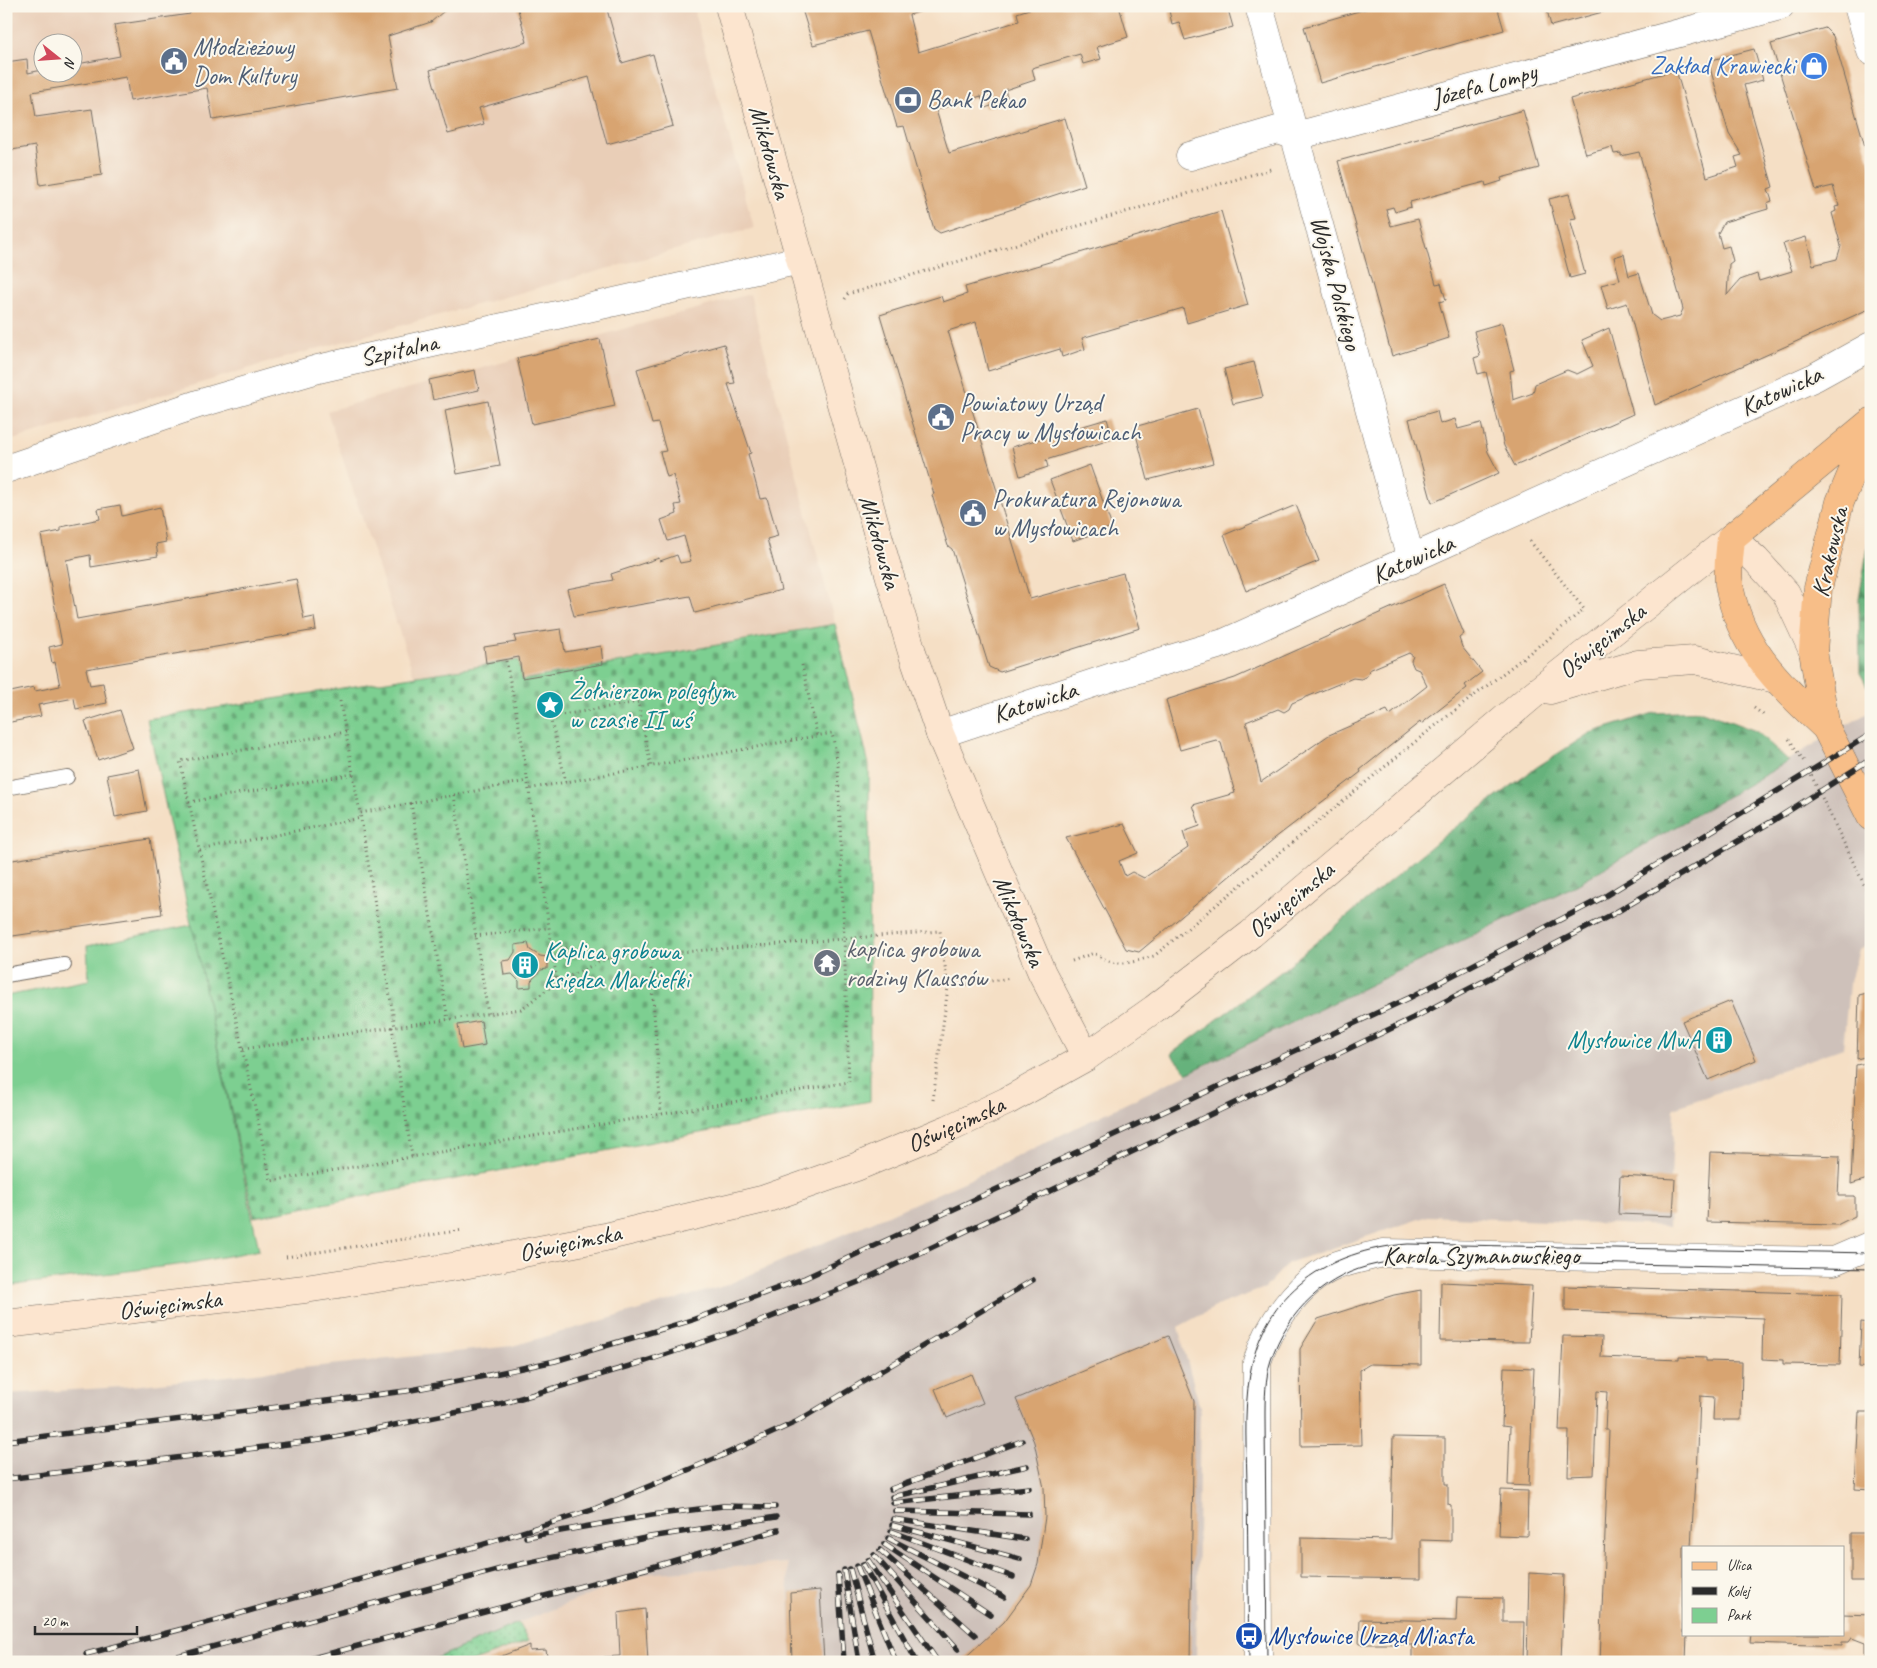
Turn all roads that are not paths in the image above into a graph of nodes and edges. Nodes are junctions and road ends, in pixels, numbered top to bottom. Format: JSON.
{"nodes":[{"id":1,"x":729,"y":6,"type":"edge"},
{"id":2,"x":1259,"y":6,"type":"edge"},
{"id":3,"x":1780,"y":6,"type":"edge"},
{"id":4,"x":1858,"y":6,"type":"edge"},
{"id":5,"x":1871,"y":51,"type":"edge"},
{"id":6,"x":1296,"y":136,"type":"junction"},
{"id":7,"x":1190,"y":156,"type":"dead end"},
{"id":8,"x":800,"y":260,"type":"junction"},
{"id":9,"x":1871,"y":346,"type":"edge"},
{"id":10,"x":1871,"y":422,"type":"edge"},
{"id":11,"x":1871,"y":427,"type":"edge"},
{"id":12,"x":6,"y":469,"type":"edge"},
{"id":13,"x":1730,"y":538,"type":"junction"},
{"id":14,"x":1411,"y":560,"type":"junction"},
{"id":15,"x":1813,"y":651,"type":"junction"},
{"id":16,"x":1775,"y":679,"type":"junction"},
{"id":17,"x":1534,"y":694,"type":"junction"},
{"id":18,"x":1826,"y":728,"type":"junction"},
{"id":19,"x":940,"y":734,"type":"junction"},
{"id":20,"x":66,"y":777,"type":"dead end"},
{"id":21,"x":6,"y":788,"type":"edge"},
{"id":22,"x":1871,"y":817,"type":"edge"},
{"id":23,"x":64,"y":965,"type":"dead end"},
{"id":24,"x":6,"y":974,"type":"edge"},
{"id":25,"x":1086,"y":1057,"type":"junction"},
{"id":26,"x":1871,"y":1245,"type":"edge"},
{"id":27,"x":6,"y":1324,"type":"edge"},
{"id":28,"x":1258,"y":1662,"type":"edge"}],
"edges":[{"from":1,"to":8,"type":"main road","name":"Mikołowska"},
{"from":2,"to":6,"type":"street","name":"Wojska Polskiego"},
{"from":3,"to":6,"type":"street","name":"Józefa Lompy"},
{"from":4,"to":5,"type":"street"},
{"from":6,"to":7,"type":"street","name":"Józefa Lompy"},
{"from":6,"to":14,"type":"street","name":"Wojska Polskiego"},
{"from":8,"to":12,"type":"street","name":"Szpitalna"},
{"from":8,"to":19,"type":"main road","name":"Mikołowska"},
{"from":9,"to":14,"type":"street","name":"Katowicka"},
{"from":10,"to":13,"type":"main road"},
{"from":11,"to":15,"type":"main road","name":"Krakowska"},
{"from":13,"to":15,"type":"main road","name":"Krakowska"},
{"from":13,"to":16,"type":"main road","name":"Krakowska"},
{"from":13,"to":17,"type":"main road","name":"Oświęcimska"},
{"from":14,"to":19,"type":"street","name":"Katowicka"},
{"from":15,"to":18,"type":"main road","name":"Krakowska"},
{"from":16,"to":17,"type":"main road"},
{"from":16,"to":18,"type":"main road","name":"Krakowska"},
{"from":17,"to":25,"type":"main road","name":"Oświęcimska"},
{"from":18,"to":22,"type":"main road","name":"Krakowska"},
{"from":19,"to":25,"type":"main road","name":"Mikołowska"},
{"from":20,"to":21,"type":"lane"},
{"from":23,"to":24,"type":"lane"},
{"from":25,"to":27,"type":"main road","name":"Oświęcimska"},
{"from":26,"to":28,"type":"street","name":"Karola Szymanowskiego"}]}
